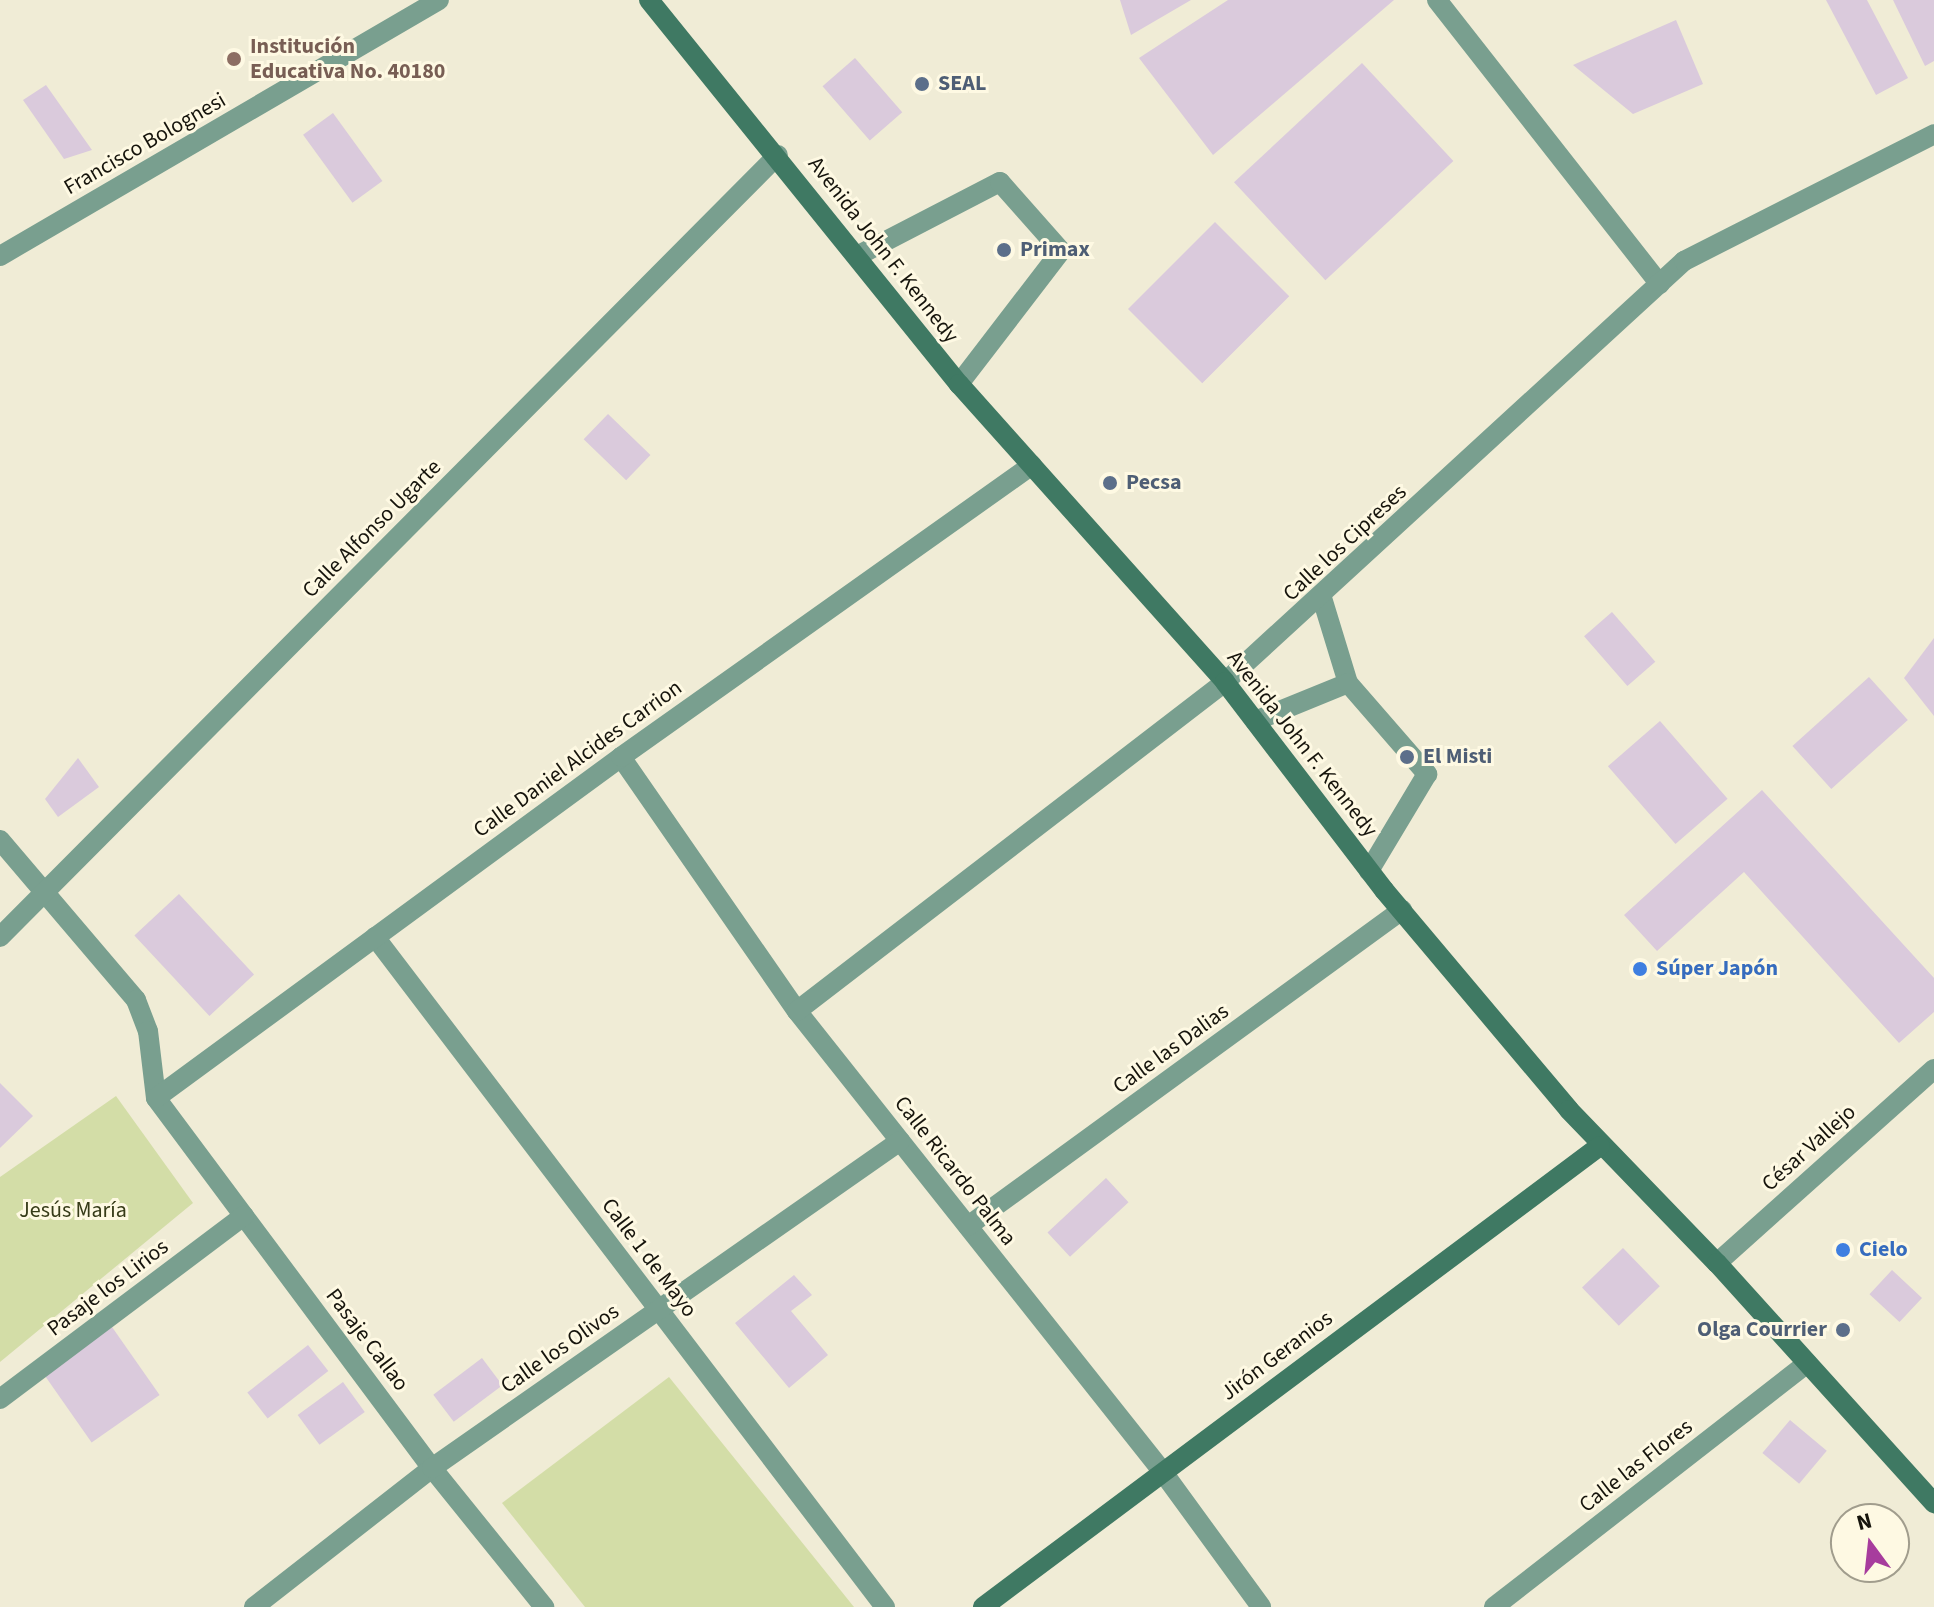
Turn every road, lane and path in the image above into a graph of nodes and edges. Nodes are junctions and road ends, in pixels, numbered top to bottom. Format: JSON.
{"nodes":[{"id":1,"x":439,"y":0,"type":"edge"},
{"id":2,"x":649,"y":0,"type":"edge"},
{"id":3,"x":1437,"y":0,"type":"edge"},
{"id":4,"x":1934,"y":134,"type":"edge"},
{"id":5,"x":778,"y":155,"type":"junction"},
{"id":6,"x":0,"y":256,"type":"edge"},
{"id":7,"x":857,"y":256,"type":"junction"},
{"id":8,"x":1660,"y":284,"type":"junction"},
{"id":9,"x":959,"y":384,"type":"junction"},
{"id":10,"x":1032,"y":465,"type":"junction"},
{"id":11,"x":1322,"y":598,"type":"junction"},
{"id":12,"x":1225,"y":682,"type":"junction"},
{"id":13,"x":1348,"y":683,"type":"junction"},
{"id":14,"x":1255,"y":721,"type":"junction"},
{"id":15,"x":621,"y":757,"type":"junction"},
{"id":16,"x":0,"y":840,"type":"edge"},
{"id":17,"x":1369,"y":871,"type":"junction"},
{"id":18,"x":45,"y":891,"type":"junction"},
{"id":19,"x":1402,"y":910,"type":"junction"},
{"id":20,"x":0,"y":937,"type":"edge"},
{"id":21,"x":375,"y":937,"type":"junction"},
{"id":22,"x":797,"y":1011,"type":"junction"},
{"id":23,"x":1934,"y":1069,"type":"edge"},
{"id":24,"x":156,"y":1098,"type":"junction"},
{"id":25,"x":900,"y":1141,"type":"junction"},
{"id":26,"x":1600,"y":1146,"type":"junction"},
{"id":27,"x":244,"y":1216,"type":"junction"},
{"id":28,"x":968,"y":1226,"type":"junction"},
{"id":29,"x":1717,"y":1263,"type":"junction"},
{"id":30,"x":658,"y":1310,"type":"junction"},
{"id":31,"x":1807,"y":1363,"type":"junction"},
{"id":32,"x":0,"y":1399,"type":"edge"},
{"id":33,"x":432,"y":1468,"type":"junction"},
{"id":34,"x":1162,"y":1471,"type":"junction"},
{"id":35,"x":1934,"y":1503,"type":"edge"},
{"id":36,"x":254,"y":1607,"type":"edge"},
{"id":37,"x":544,"y":1607,"type":"edge"},
{"id":38,"x":885,"y":1607,"type":"edge"},
{"id":39,"x":983,"y":1607,"type":"edge"},
{"id":40,"x":1261,"y":1607,"type":"edge"},
{"id":41,"x":1494,"y":1607,"type":"edge"}],
"edges":[{"from":1,"to":6,"type":"street","name":"Francisco Bolognesi"},
{"from":2,"to":5,"type":"main road","name":"Avenida John F. Kennedy"},
{"from":3,"to":8,"type":"street"},
{"from":4,"to":8,"type":"street","name":"Calle los Cipreses"},
{"from":5,"to":7,"type":"main road","name":"Avenida John F. Kennedy"},
{"from":5,"to":18,"type":"street","name":"Calle Alfonso Ugarte"},
{"from":7,"to":9,"type":"main road","name":"Avenida John F. Kennedy"},
{"from":7,"to":9,"type":"street"},
{"from":8,"to":11,"type":"street","name":"Calle los Cipreses"},
{"from":9,"to":10,"type":"main road","name":"Avenida John F. Kennedy"},
{"from":10,"to":12,"type":"main road","name":"Avenida John F. Kennedy"},
{"from":10,"to":15,"type":"street","name":"Calle Daniel Alcides Carrion"},
{"from":11,"to":12,"type":"street","name":"Calle los Cipreses"},
{"from":11,"to":13,"type":"street"},
{"from":12,"to":14,"type":"main road","name":"Avenida John F. Kennedy"},
{"from":12,"to":22,"type":"street","name":"Calle los Cipreses"},
{"from":13,"to":14,"type":"street"},
{"from":13,"to":17,"type":"street"},
{"from":14,"to":17,"type":"main road","name":"Avenida John F. Kennedy"},
{"from":15,"to":21,"type":"street","name":"Calle Daniel Alcides Carrion"},
{"from":15,"to":22,"type":"street","name":"Calle Ricardo Palma"},
{"from":16,"to":18,"type":"street"},
{"from":17,"to":19,"type":"main road","name":"Avenida John F. Kennedy"},
{"from":18,"to":20,"type":"street","name":"Calle Alfonso Ugarte"},
{"from":18,"to":24,"type":"street"},
{"from":19,"to":26,"type":"main road","name":"Avenida John F. Kennedy"},
{"from":19,"to":28,"type":"street","name":"Calle las Dalias"},
{"from":21,"to":24,"type":"street","name":"Calle Daniel Alcides Carrion"},
{"from":21,"to":30,"type":"street","name":"Calle 1 de Mayo"},
{"from":22,"to":25,"type":"street","name":"Calle Ricardo Palma"},
{"from":23,"to":29,"type":"street","name":"César Vallejo"},
{"from":24,"to":27,"type":"street","name":"Pasaje Callao"},
{"from":25,"to":28,"type":"street","name":"Calle Ricardo Palma"},
{"from":25,"to":30,"type":"street","name":"Calle los Olivos"},
{"from":26,"to":29,"type":"main road","name":"Avenida John F. Kennedy"},
{"from":26,"to":34,"type":"main road","name":"Jirón Geranios"},
{"from":27,"to":32,"type":"street","name":"Pasaje los Lirios"},
{"from":27,"to":33,"type":"street","name":"Pasaje Callao"},
{"from":28,"to":34,"type":"street","name":"Calle Ricardo Palma"},
{"from":29,"to":31,"type":"main road","name":"Avenida John F. Kennedy"},
{"from":30,"to":33,"type":"street","name":"Calle los Olivos"},
{"from":30,"to":38,"type":"street","name":"Calle 1 de Mayo"},
{"from":31,"to":35,"type":"main road","name":"Avenida John F. Kennedy"},
{"from":31,"to":41,"type":"street","name":"Calle las Flores"},
{"from":33,"to":36,"type":"street","name":"Calle los Olivos"},
{"from":33,"to":37,"type":"street","name":"Pasaje Callao"},
{"from":34,"to":39,"type":"main road","name":"Jirón Geranios"},
{"from":34,"to":40,"type":"street","name":"Calle Ricardo Palma"}]}
